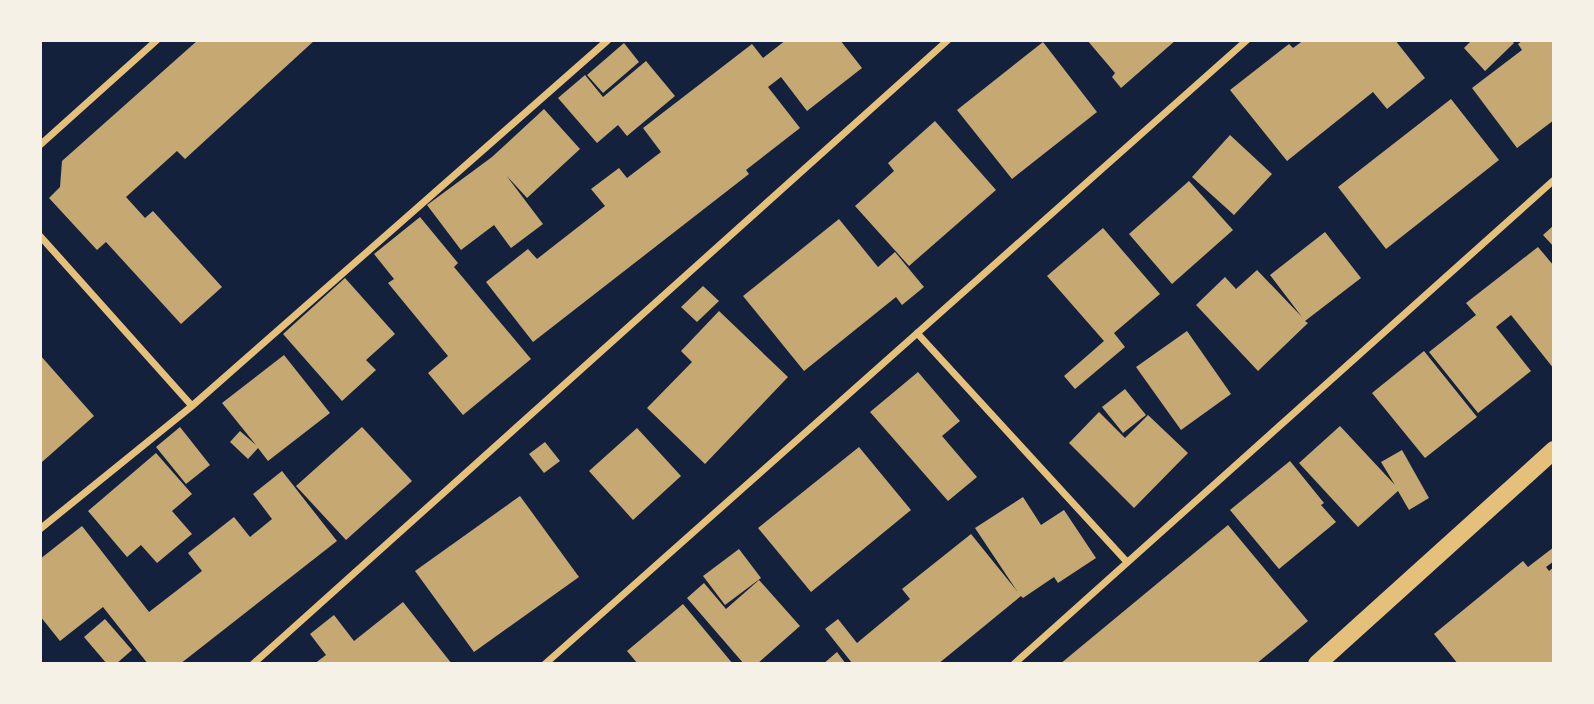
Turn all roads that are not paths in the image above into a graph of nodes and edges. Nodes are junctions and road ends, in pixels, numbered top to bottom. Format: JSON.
{"nodes":[{"id":1,"x":157,"y":40,"type":"edge"},
{"id":2,"x":608,"y":40,"type":"edge"},
{"id":3,"x":948,"y":40,"type":"edge"},
{"id":4,"x":1247,"y":40,"type":"edge"},
{"id":5,"x":40,"y":145,"type":"edge"},
{"id":6,"x":1554,"y":180,"type":"edge"},
{"id":7,"x":40,"y":236,"type":"edge"},
{"id":8,"x":917,"y":333,"type":"junction"},
{"id":9,"x":192,"y":405,"type":"junction"},
{"id":10,"x":1554,"y":450,"type":"edge"},
{"id":11,"x":40,"y":529,"type":"edge"},
{"id":12,"x":1127,"y":562,"type":"junction"},
{"id":13,"x":253,"y":664,"type":"edge"},
{"id":14,"x":545,"y":664,"type":"edge"},
{"id":15,"x":1014,"y":664,"type":"edge"},
{"id":16,"x":1317,"y":664,"type":"edge"}],
"edges":[{"from":1,"to":5,"type":"street"},
{"from":2,"to":9,"type":"street"},
{"from":3,"to":13,"type":"street"},
{"from":4,"to":8,"type":"street"},
{"from":6,"to":12,"type":"street"},
{"from":7,"to":9,"type":"street"},
{"from":8,"to":12,"type":"street"},
{"from":8,"to":14,"type":"street"},
{"from":9,"to":11,"type":"street"},
{"from":10,"to":16,"type":"main road"},
{"from":12,"to":15,"type":"street"}]}
